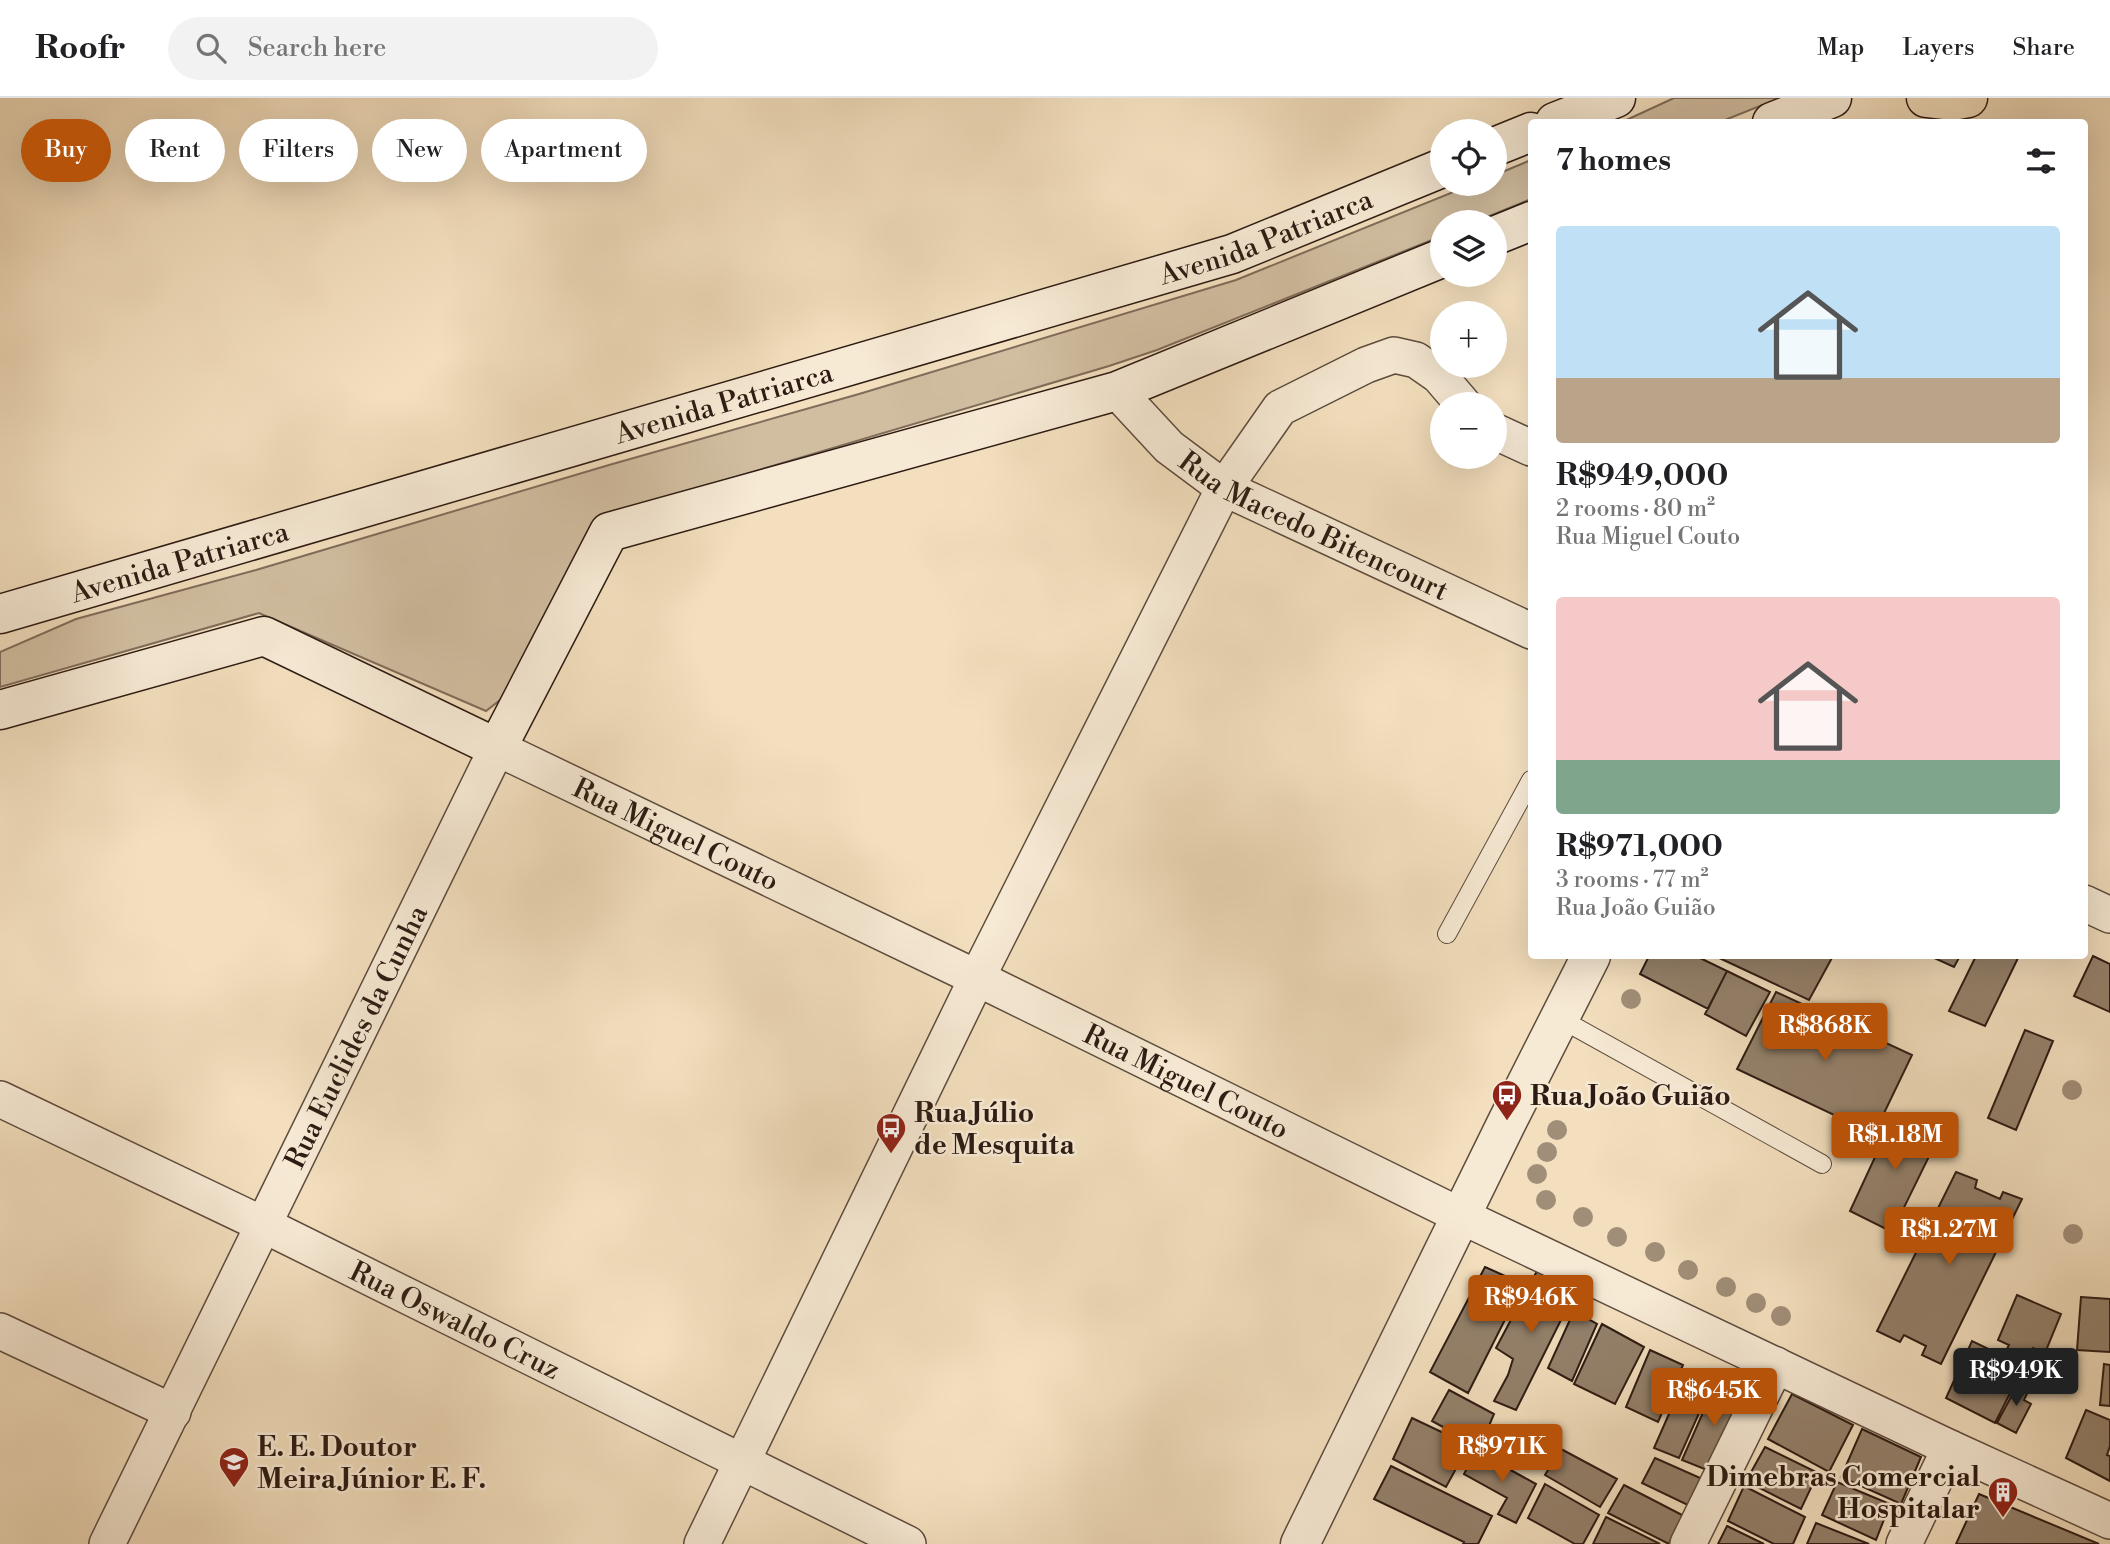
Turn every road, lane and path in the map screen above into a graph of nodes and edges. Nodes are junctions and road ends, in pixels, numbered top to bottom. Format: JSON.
{"nodes":[{"id":1,"x":1616,"y":98,"type":"edge"},
{"id":2,"x":1832,"y":98,"type":"edge"},
{"id":3,"x":1563,"y":119,"type":"edge"},
{"id":4,"x":1780,"y":119,"type":"edge"},
{"id":5,"x":1528,"y":133,"type":"edge"},
{"id":6,"x":1507,"y":142,"type":"edge"},
{"id":7,"x":1430,"y":174,"type":"edge"},
{"id":8,"x":1528,"y":222,"type":"edge"},
{"id":9,"x":1507,"y":231,"type":"edge"},
{"id":10,"x":1430,"y":263,"type":"edge"},
{"id":11,"x":1117,"y":391,"type":"junction"},
{"id":12,"x":1453,"y":392,"type":"edge"},
{"id":13,"x":1507,"y":437,"type":"edge"},
{"id":14,"x":1528,"y":447,"type":"edge"},
{"id":15,"x":1224,"y":488,"type":"junction"},
{"id":16,"x":0,"y":614,"type":"edge"},
{"id":17,"x":1528,"y":630,"type":"edge"},
{"id":18,"x":0,"y":710,"type":"edge"},
{"id":19,"x":497,"y":748,"type":"junction"},
{"id":20,"x":1528,"y":786,"type":"edge"},
{"id":21,"x":2088,"y":905,"type":"edge"},
{"id":22,"x":2110,"y":915,"type":"edge"},
{"id":23,"x":1447,"y":934,"type":"dead end"},
{"id":24,"x":1589,"y":959,"type":"edge"},
{"id":25,"x":976,"y":978,"type":"junction"},
{"id":26,"x":1559,"y":1018,"type":"junction"},
{"id":27,"x":0,"y":1099,"type":"edge"},
{"id":28,"x":1822,"y":1164,"type":"dead end"},
{"id":29,"x":1461,"y":1216,"type":"junction"},
{"id":30,"x":264,"y":1225,"type":"junction"},
{"id":31,"x":0,"y":1331,"type":"edge"},
{"id":32,"x":1776,"y":1365,"type":"junction"},
{"id":33,"x":173,"y":1412,"type":"junction"},
{"id":34,"x":1950,"y":1448,"type":"junction"},
{"id":35,"x":742,"y":1463,"type":"junction"},
{"id":36,"x":2110,"y":1521,"type":"edge"},
{"id":37,"x":107,"y":1544,"type":"edge"},
{"id":38,"x":702,"y":1544,"type":"edge"},
{"id":39,"x":908,"y":1544,"type":"edge"},
{"id":40,"x":1300,"y":1544,"type":"edge"},
{"id":41,"x":1688,"y":1544,"type":"edge"},
{"id":42,"x":1904,"y":1544,"type":"edge"}],
"edges":[{"from":1,"to":3,"type":"main road"},
{"from":2,"to":4,"type":"main road"},
{"from":5,"to":6,"type":"main road"},
{"from":7,"to":16,"type":"main road","name":"Avenida Patriarca"},
{"from":8,"to":9,"type":"main road"},
{"from":10,"to":11,"type":"main road"},
{"from":11,"to":15,"type":"street","name":"Rua Macedo Bitencourt"},
{"from":11,"to":19,"type":"main road","name":"Rua Euclides da Cunha"},
{"from":12,"to":15,"type":"street"},
{"from":13,"to":14,"type":"street"},
{"from":15,"to":17,"type":"street","name":"Rua Macedo Bitencourt"},
{"from":15,"to":25,"type":"street"},
{"from":18,"to":19,"type":"main road","name":"Rua Miguel Couto"},
{"from":19,"to":25,"type":"street","name":"Rua Miguel Couto"},
{"from":19,"to":30,"type":"street","name":"Rua Euclides da Cunha"},
{"from":20,"to":23,"type":"lane"},
{"from":21,"to":22,"type":"street"},
{"from":24,"to":26,"type":"main road"},
{"from":25,"to":29,"type":"street","name":"Rua Miguel Couto"},
{"from":25,"to":35,"type":"street"},
{"from":26,"to":28,"type":"lane"},
{"from":26,"to":29,"type":"main road"},
{"from":27,"to":30,"type":"street","name":"Rua Oswaldo Cruz"},
{"from":29,"to":32,"type":"street","name":"Rua Miguel Couto"},
{"from":29,"to":40,"type":"main road"},
{"from":30,"to":33,"type":"street","name":"Rua Euclides da Cunha"},
{"from":30,"to":35,"type":"street","name":"Rua Oswaldo Cruz"},
{"from":31,"to":33,"type":"street"},
{"from":32,"to":34,"type":"street","name":"Rua Miguel Couto"},
{"from":32,"to":41,"type":"street"},
{"from":33,"to":37,"type":"street","name":"Rua Euclides da Cunha"},
{"from":34,"to":36,"type":"street","name":"Rua Miguel Couto"},
{"from":34,"to":42,"type":"street"},
{"from":35,"to":38,"type":"street"},
{"from":35,"to":39,"type":"street","name":"Rua Oswaldo Cruz"}]}
